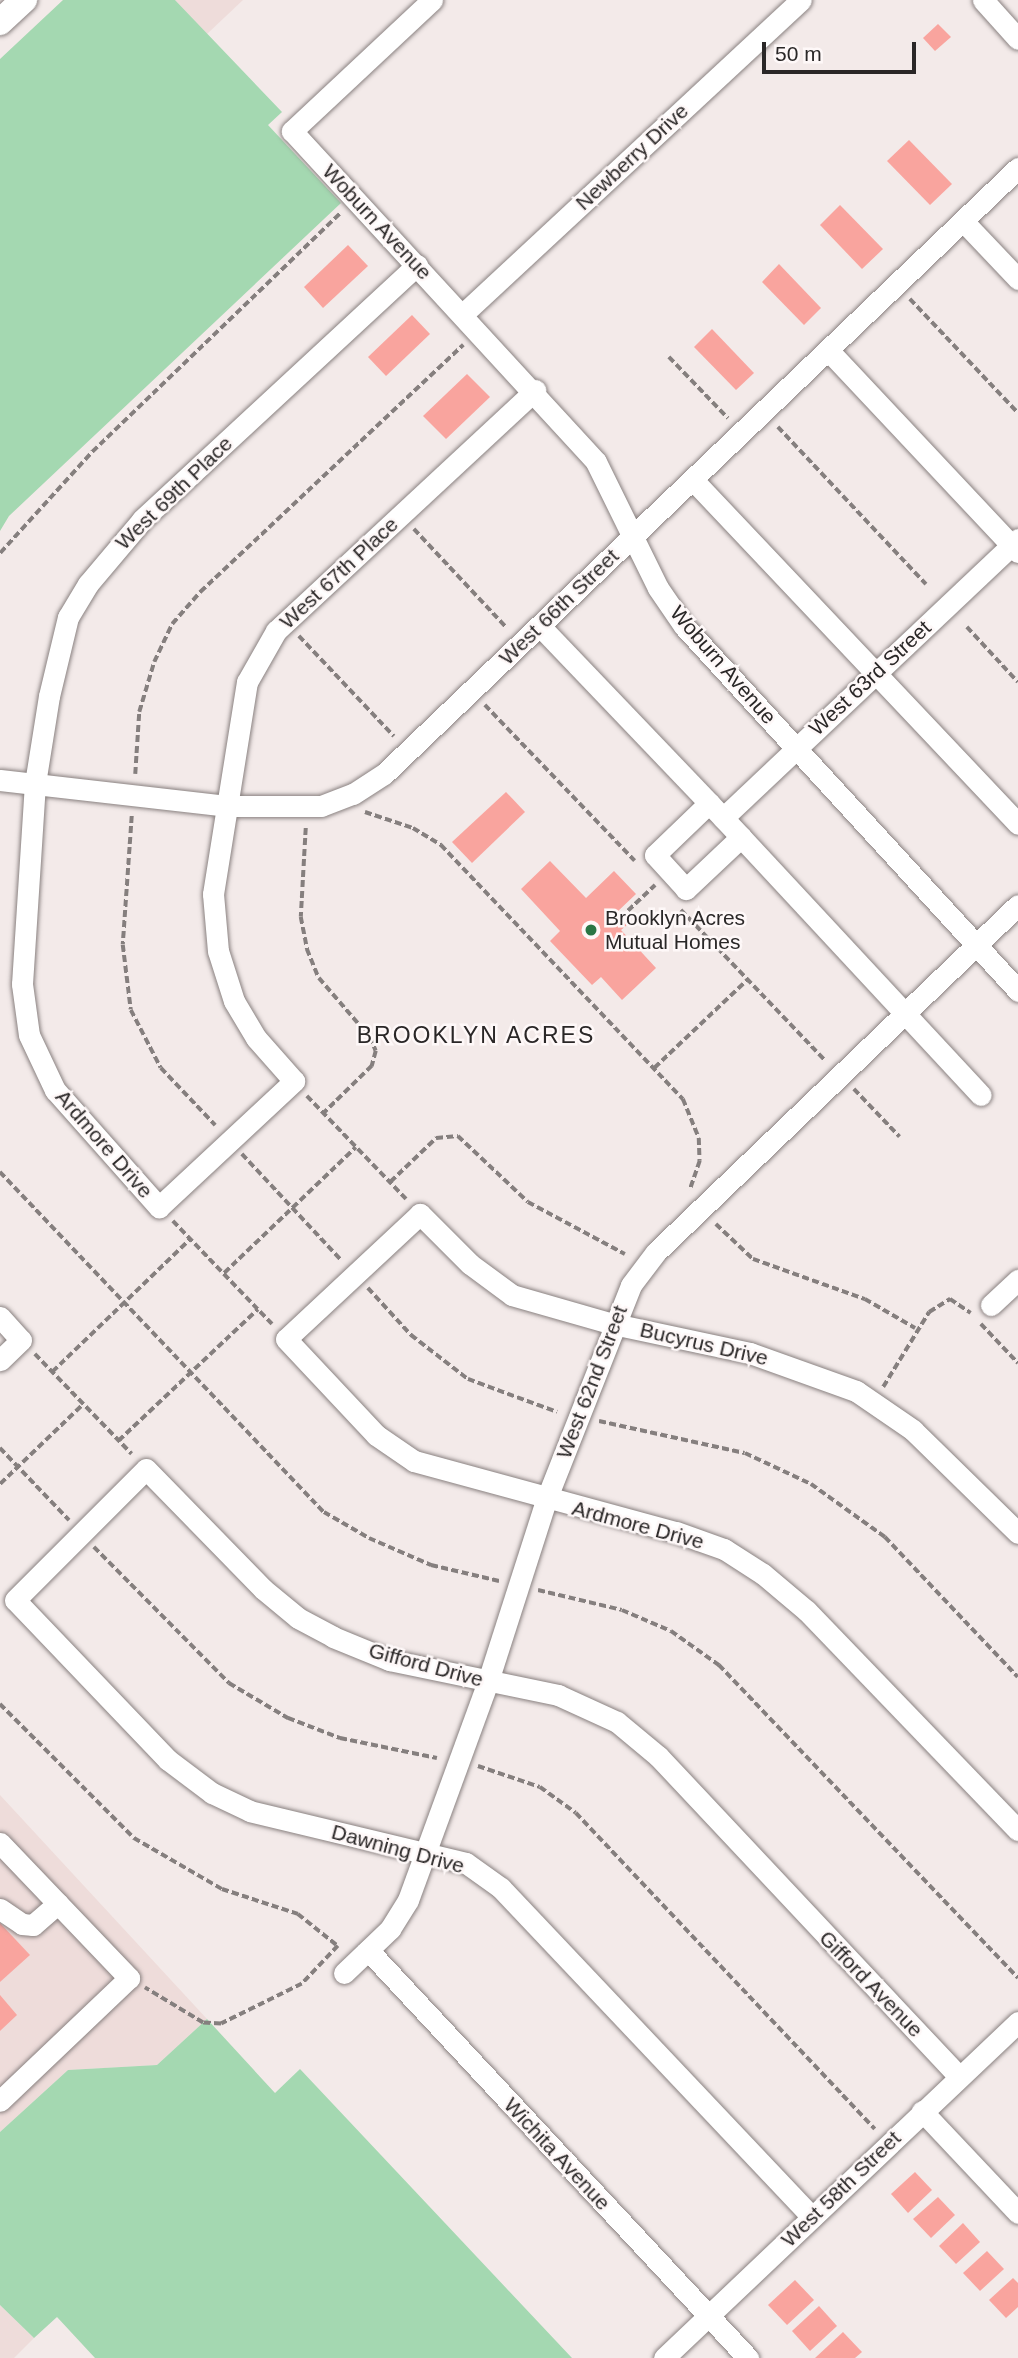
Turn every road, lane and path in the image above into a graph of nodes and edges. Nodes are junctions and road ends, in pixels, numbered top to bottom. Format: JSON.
{"nodes":[{"id":1,"x":432,"y":0,"type":"edge"},
{"id":2,"x":801,"y":0,"type":"edge"},
{"id":3,"x":983,"y":0,"type":"edge"},
{"id":4,"x":1018,"y":39,"type":"edge"},
{"id":5,"x":1018,"y":168,"type":"edge"},
{"id":6,"x":341,"y":212,"type":"dead end"},
{"id":7,"x":963,"y":220,"type":"junction"},
{"id":8,"x":417,"y":265,"type":"junction"},
{"id":9,"x":1018,"y":279,"type":"edge"},
{"id":10,"x":909,"y":299,"type":"dead end"},
{"id":11,"x":463,"y":314,"type":"junction"},
{"id":12,"x":464,"y":343,"type":"dead end"},
{"id":13,"x":828,"y":350,"type":"junction"},
{"id":14,"x":669,"y":357,"type":"dead end"},
{"id":15,"x":535,"y":390,"type":"junction"},
{"id":16,"x":1018,"y":413,"type":"edge"},
{"id":17,"x":728,"y":418,"type":"dead end"},
{"id":18,"x":776,"y":426,"type":"dead end"},
{"id":19,"x":693,"y":480,"type":"junction"},
{"id":20,"x":401,"y":515,"type":"junction"},
{"id":21,"x":635,"y":536,"type":"junction"},
{"id":22,"x":1016,"y":545,"type":"edge"},
{"id":23,"x":0,"y":553,"type":"edge"},
{"id":24,"x":926,"y":584,"type":"dead end"},
{"id":25,"x":286,"y":622,"type":"junction"},
{"id":26,"x":540,"y":626,"type":"junction"},
{"id":27,"x":967,"y":627,"type":"dead end"},
{"id":28,"x":507,"y":628,"type":"dead end"},
{"id":29,"x":876,"y":673,"type":"junction"},
{"id":30,"x":1018,"y":681,"type":"edge"},
{"id":31,"x":394,"y":736,"type":"dead end"},
{"id":32,"x":797,"y":748,"type":"junction"},
{"id":33,"x":135,"y":774,"type":"dead end"},
{"id":34,"x":0,"y":780,"type":"edge"},
{"id":35,"x":35,"y":783,"type":"junction"},
{"id":36,"x":227,"y":806,"type":"junction"},
{"id":37,"x":360,"y":811,"type":"dead end"},
{"id":38,"x":716,"y":811,"type":"junction"},
{"id":39,"x":132,"y":814,"type":"dead end"},
{"id":40,"x":1018,"y":824,"type":"edge"},
{"id":41,"x":306,"y":828,"type":"dead end"},
{"id":42,"x":741,"y":837,"type":"junction"},
{"id":43,"x":657,"y":884,"type":"dead end"},
{"id":44,"x":1018,"y":905,"type":"edge"},
{"id":45,"x":621,"y":918,"type":"dead end"},
{"id":46,"x":975,"y":945,"type":"junction"},
{"id":47,"x":748,"y":979,"type":"dead end"},
{"id":48,"x":1018,"y":991,"type":"edge"},
{"id":49,"x":905,"y":1013,"type":"junction"},
{"id":50,"x":654,"y":1068,"type":"junction"},
{"id":51,"x":294,"y":1082,"type":"junction"},
{"id":52,"x":855,"y":1091,"type":"dead end"},
{"id":53,"x":981,"y":1094,"type":"dead end"},
{"id":54,"x":324,"y":1113,"type":"junction"},
{"id":55,"x":900,"y":1137,"type":"dead end"},
{"id":56,"x":227,"y":1140,"type":"junction"},
{"id":57,"x":356,"y":1147,"type":"junction"},
{"id":58,"x":0,"y":1171,"type":"edge"},
{"id":59,"x":390,"y":1182,"type":"junction"},
{"id":60,"x":688,"y":1195,"type":"dead end"},
{"id":61,"x":159,"y":1207,"type":"junction"},
{"id":62,"x":292,"y":1208,"type":"junction"},
{"id":63,"x":420,"y":1214,"type":"junction"},
{"id":64,"x":716,"y":1224,"type":"dead end"},
{"id":65,"x":190,"y":1239,"type":"junction"},
{"id":66,"x":625,"y":1254,"type":"dead end"},
{"id":67,"x":224,"y":1273,"type":"junction"},
{"id":68,"x":352,"y":1276,"type":"junction"},
{"id":69,"x":1018,"y":1280,"type":"edge"},
{"id":70,"x":124,"y":1303,"type":"junction"},
{"id":71,"x":992,"y":1305,"type":"dead end"},
{"id":72,"x":258,"y":1309,"type":"junction"},
{"id":73,"x":0,"y":1317,"type":"edge"},
{"id":74,"x":613,"y":1324,"type":"junction"},
{"id":75,"x":915,"y":1328,"type":"junction"},
{"id":76,"x":286,"y":1339,"type":"junction"},
{"id":77,"x":21,"y":1340,"type":"junction"},
{"id":78,"x":0,"y":1360,"type":"edge"},
{"id":79,"x":1018,"y":1363,"type":"edge"},
{"id":80,"x":52,"y":1372,"type":"junction"},
{"id":81,"x":190,"y":1373,"type":"junction"},
{"id":82,"x":83,"y":1404,"type":"junction"},
{"id":83,"x":874,"y":1404,"type":"junction"},
{"id":84,"x":557,"y":1412,"type":"dead end"},
{"id":85,"x":597,"y":1420,"type":"dead end"},
{"id":86,"x":118,"y":1441,"type":"junction"},
{"id":87,"x":0,"y":1448,"type":"edge"},
{"id":88,"x":18,"y":1467,"type":"junction"},
{"id":89,"x":146,"y":1469,"type":"junction"},
{"id":90,"x":0,"y":1484,"type":"edge"},
{"id":91,"x":546,"y":1500,"type":"junction"},
{"id":92,"x":81,"y":1533,"type":"junction"},
{"id":93,"x":1018,"y":1533,"type":"edge"},
{"id":94,"x":499,"y":1581,"type":"dead end"},
{"id":95,"x":538,"y":1590,"type":"dead end"},
{"id":96,"x":1018,"y":1677,"type":"edge"},
{"id":97,"x":488,"y":1681,"type":"junction"},
{"id":98,"x":0,"y":1704,"type":"edge"},
{"id":99,"x":437,"y":1758,"type":"dead end"},
{"id":100,"x":478,"y":1766,"type":"dead end"},
{"id":101,"x":1018,"y":1830,"type":"edge"},
{"id":102,"x":0,"y":1843,"type":"edge"},
{"id":103,"x":424,"y":1856,"type":"junction"},
{"id":104,"x":784,"y":1893,"type":"joint"},
{"id":105,"x":58,"y":1903,"type":"junction"},
{"id":106,"x":0,"y":1909,"type":"edge"},
{"id":107,"x":368,"y":1950,"type":"junction"},
{"id":108,"x":344,"y":1973,"type":"dead end"},
{"id":109,"x":129,"y":1978,"type":"junction"},
{"id":110,"x":1018,"y":1978,"type":"edge"},
{"id":111,"x":1018,"y":2022,"type":"edge"},
{"id":112,"x":958,"y":2075,"type":"junction"},
{"id":113,"x":0,"y":2101,"type":"edge"},
{"id":114,"x":922,"y":2111,"type":"junction"},
{"id":115,"x":889,"y":2143,"type":"junction"},
{"id":116,"x":1018,"y":2213,"type":"edge"},
{"id":117,"x":813,"y":2217,"type":"junction"},
{"id":118,"x":709,"y":2316,"type":"junction"},
{"id":119,"x":664,"y":2358,"type":"edge"},
{"id":120,"x":748,"y":2358,"type":"edge"}],
"edges":[{"from":1,"to":8,"type":"street","name":"Woburn Avenue"},
{"from":2,"to":11,"type":"street","name":"Newberry Drive"},
{"from":3,"to":4,"type":"street"},
{"from":5,"to":7,"type":"street","name":"West 66th Street"},
{"from":6,"to":23,"type":"path"},
{"from":7,"to":9,"type":"street"},
{"from":7,"to":13,"type":"street","name":"West 66th Street"},
{"from":8,"to":11,"type":"street","name":"Woburn Avenue"},
{"from":8,"to":35,"type":"street","name":"West 69th Place"},
{"from":10,"to":16,"type":"path"},
{"from":11,"to":15,"type":"street","name":"Woburn Avenue"},
{"from":12,"to":33,"type":"path"},
{"from":13,"to":19,"type":"street","name":"West 66th Street"},
{"from":13,"to":22,"type":"street"},
{"from":14,"to":17,"type":"path"},
{"from":15,"to":20,"type":"street","name":"West 67th Place"},
{"from":15,"to":21,"type":"street","name":"Woburn Avenue"},
{"from":18,"to":24,"type":"path"},
{"from":19,"to":21,"type":"street","name":"West 66th Street"},
{"from":19,"to":29,"type":"street"},
{"from":20,"to":25,"type":"street","name":"West 67th Place"},
{"from":20,"to":28,"type":"path"},
{"from":21,"to":26,"type":"street","name":"West 66th Street"},
{"from":21,"to":32,"type":"street","name":"Woburn Avenue"},
{"from":22,"to":29,"type":"street","name":"West 63rd Street"},
{"from":25,"to":31,"type":"path"},
{"from":25,"to":36,"type":"street","name":"West 67th Place"},
{"from":26,"to":36,"type":"street","name":"West 66th Street"},
{"from":26,"to":38,"type":"street"},
{"from":27,"to":30,"type":"path"},
{"from":29,"to":32,"type":"street","name":"West 63rd Street"},
{"from":29,"to":40,"type":"street"},
{"from":32,"to":38,"type":"street","name":"West 63rd Street"},
{"from":32,"to":46,"type":"street","name":"Woburn Avenue"},
{"from":34,"to":35,"type":"street","name":"West 66th Street"},
{"from":35,"to":36,"type":"street","name":"West 66th Street"},
{"from":35,"to":61,"type":"street","name":"Ardmore Drive"},
{"from":36,"to":51,"type":"street"},
{"from":37,"to":50,"type":"path"},
{"from":38,"to":42,"type":"street"},
{"from":38,"to":42,"type":"street","name":"West 63rd Street"},
{"from":39,"to":56,"type":"path"},
{"from":41,"to":54,"type":"path"},
{"from":42,"to":49,"type":"street"},
{"from":43,"to":45,"type":"path"},
{"from":44,"to":46,"type":"street","name":"West 62nd Street"},
{"from":46,"to":48,"type":"street","name":"Woburn Avenue"},
{"from":46,"to":49,"type":"street","name":"West 62nd Street"},
{"from":47,"to":50,"type":"path"},
{"from":49,"to":53,"type":"street"},
{"from":49,"to":74,"type":"street","name":"West 62nd Street"},
{"from":50,"to":60,"type":"path"},
{"from":51,"to":54,"type":"path"},
{"from":51,"to":56,"type":"street"},
{"from":52,"to":55,"type":"path"},
{"from":54,"to":57,"type":"path"},
{"from":56,"to":61,"type":"street","name":"Ardmore Drive"},
{"from":56,"to":62,"type":"path"},
{"from":57,"to":59,"type":"path"},
{"from":57,"to":62,"type":"path"},
{"from":58,"to":70,"type":"path"},
{"from":59,"to":63,"type":"path"},
{"from":59,"to":66,"type":"path"},
{"from":61,"to":65,"type":"path"},
{"from":62,"to":67,"type":"path"},
{"from":62,"to":68,"type":"path"},
{"from":63,"to":68,"type":"street"},
{"from":63,"to":74,"type":"street","name":"Bucyrus Drive"},
{"from":64,"to":75,"type":"path"},
{"from":65,"to":67,"type":"path"},
{"from":65,"to":70,"type":"path"},
{"from":67,"to":72,"type":"path"},
{"from":68,"to":76,"type":"street"},
{"from":68,"to":84,"type":"path"},
{"from":69,"to":71,"type":"street"},
{"from":70,"to":80,"type":"path"},
{"from":70,"to":81,"type":"path"},
{"from":72,"to":76,"type":"path"},
{"from":72,"to":81,"type":"path"},
{"from":73,"to":77,"type":"street"},
{"from":74,"to":83,"type":"street","name":"Bucyrus Drive"},
{"from":74,"to":91,"type":"street","name":"West 62nd Street"},
{"from":75,"to":79,"type":"path"},
{"from":75,"to":83,"type":"path"},
{"from":76,"to":91,"type":"street","name":"Ardmore Drive"},
{"from":77,"to":78,"type":"street"},
{"from":77,"to":80,"type":"path"},
{"from":80,"to":82,"type":"path"},
{"from":81,"to":86,"type":"path"},
{"from":81,"to":94,"type":"path"},
{"from":82,"to":86,"type":"path"},
{"from":82,"to":88,"type":"path"},
{"from":83,"to":93,"type":"street","name":"Bucyrus Drive"},
{"from":85,"to":96,"type":"path"},
{"from":86,"to":89,"type":"path"},
{"from":87,"to":88,"type":"path"},
{"from":88,"to":90,"type":"path"},
{"from":88,"to":92,"type":"path"},
{"from":89,"to":92,"type":"street"},
{"from":89,"to":97,"type":"street","name":"Gifford Drive"},
{"from":91,"to":97,"type":"street","name":"West 62nd Street"},
{"from":91,"to":101,"type":"street","name":"Ardmore Drive"},
{"from":92,"to":99,"type":"path"},
{"from":92,"to":103,"type":"street","name":"Dawning Drive"},
{"from":95,"to":110,"type":"path"},
{"from":97,"to":103,"type":"street","name":"West 62nd Street"},
{"from":97,"to":104,"type":"street","name":"Gifford Drive"},
{"from":98,"to":109,"type":"path"},
{"from":100,"to":115,"type":"path"},
{"from":102,"to":105,"type":"street"},
{"from":103,"to":107,"type":"street","name":"West 62nd Street"},
{"from":103,"to":117,"type":"street","name":"Dawning Drive"},
{"from":104,"to":112,"type":"street","name":"Gifford Avenue"},
{"from":105,"to":106,"type":"street"},
{"from":105,"to":109,"type":"street"},
{"from":107,"to":108,"type":"street","name":"West 62nd Street"},
{"from":107,"to":118,"type":"street","name":"Wichita Avenue"},
{"from":109,"to":113,"type":"street"},
{"from":111,"to":112,"type":"street","name":"West 58th Street"},
{"from":112,"to":114,"type":"street","name":"West 58th Street"},
{"from":114,"to":115,"type":"street","name":"West 58th Street"},
{"from":114,"to":116,"type":"street"},
{"from":115,"to":117,"type":"street","name":"West 58th Street"},
{"from":117,"to":118,"type":"street","name":"West 58th Street"},
{"from":118,"to":119,"type":"street","name":"West 58th Street"},
{"from":118,"to":120,"type":"street","name":"Wichita Avenue"}]}
